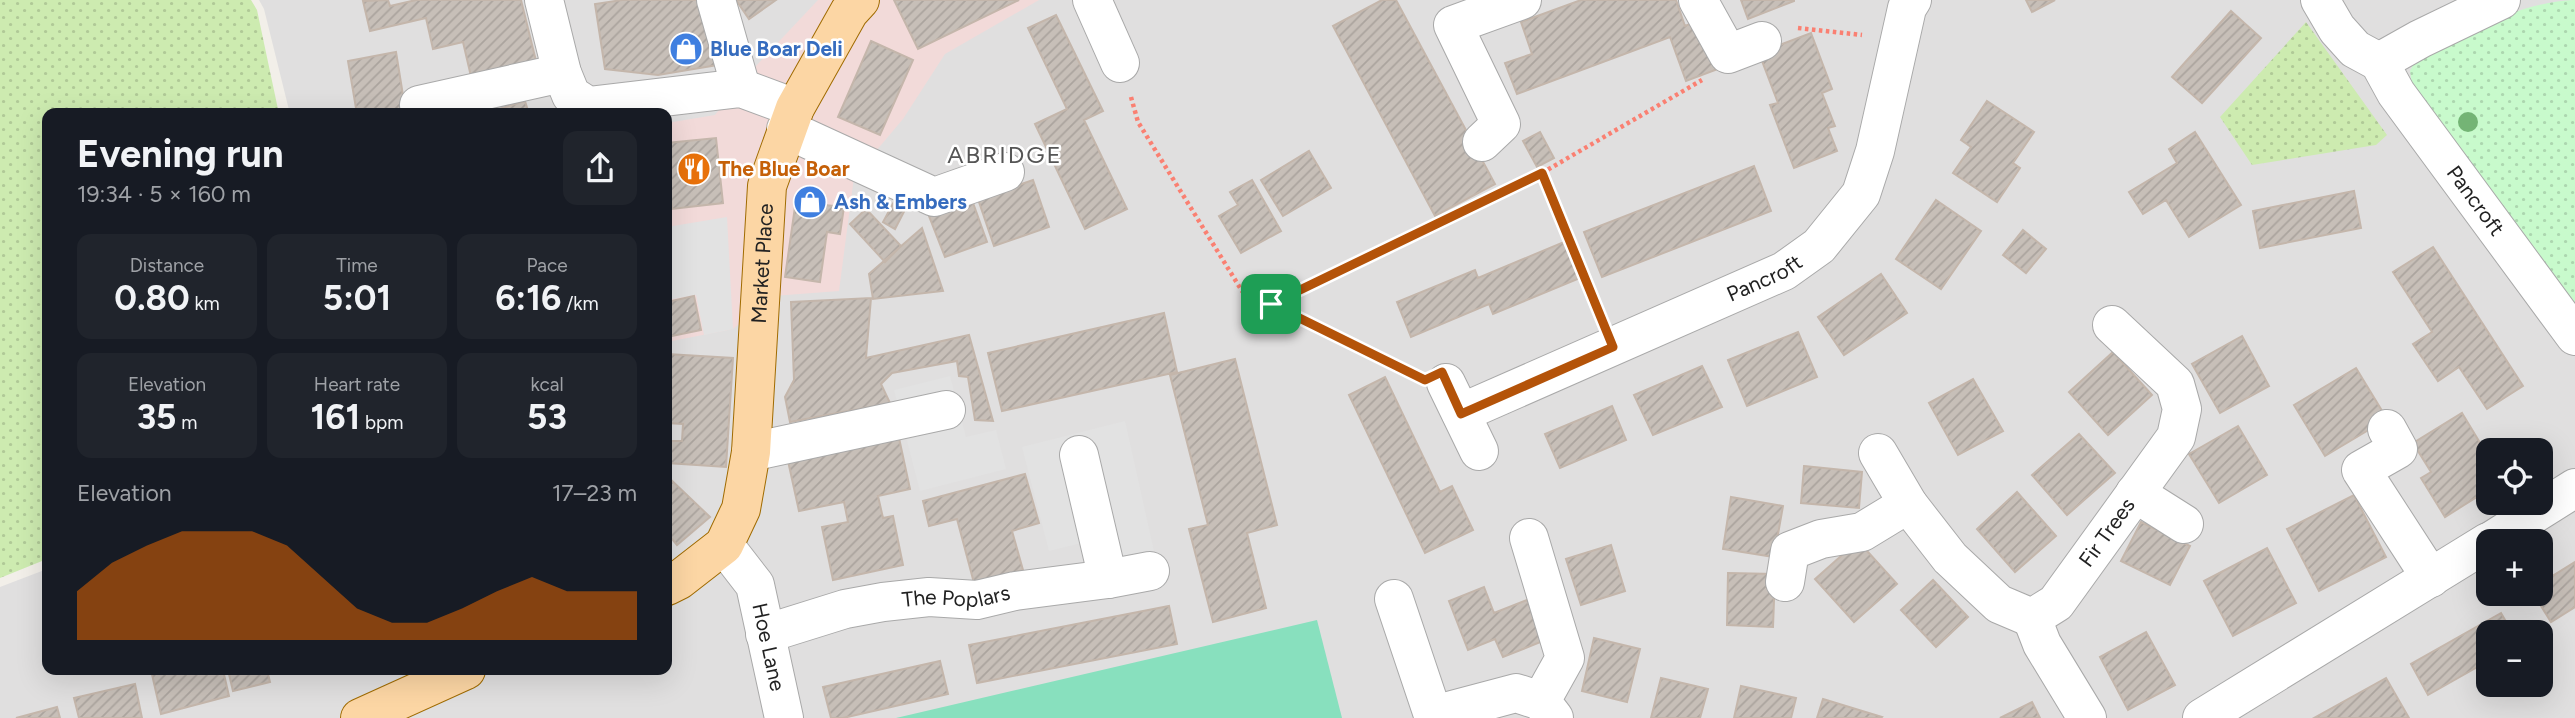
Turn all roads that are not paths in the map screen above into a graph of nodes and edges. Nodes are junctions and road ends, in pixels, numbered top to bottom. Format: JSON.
{"nodes":[{"id":1,"x":544,"y":0,"type":"edge"},
{"id":2,"x":716,"y":0,"type":"edge"},
{"id":3,"x":860,"y":0,"type":"edge"},
{"id":4,"x":1092,"y":0,"type":"edge"},
{"id":5,"x":1522,"y":0,"type":"edge"},
{"id":6,"x":1698,"y":0,"type":"edge"},
{"id":7,"x":1912,"y":0,"type":"edge"},
{"id":8,"x":2320,"y":0,"type":"edge"},
{"id":9,"x":2501,"y":0,"type":"edge"},
{"id":10,"x":1762,"y":41,"type":"dead end"},
{"id":11,"x":2379,"y":62,"type":"junction"},
{"id":12,"x":1120,"y":63,"type":"road end"},
{"id":13,"x":562,"y":73,"type":"junction"},
{"id":14,"x":741,"y":88,"type":"junction"},
{"id":15,"x":419,"y":104,"type":"dead end"},
{"id":16,"x":791,"y":118,"type":"junction"},
{"id":17,"x":1482,"y":142,"type":"dead end"},
{"id":18,"x":1005,"y":172,"type":"dead end"},
{"id":19,"x":2112,"y":326,"type":"dead end"},
{"id":20,"x":2575,"y":336,"type":"edge"},
{"id":21,"x":946,"y":411,"type":"dead end"},
{"id":22,"x":2387,"y":429,"type":"dead end"},
{"id":23,"x":1479,"y":450,"type":"dead end"},
{"id":24,"x":751,"y":452,"type":"junction"},
{"id":25,"x":1878,"y":453,"type":"dead end"},
{"id":26,"x":1079,"y":455,"type":"dead end"},
{"id":27,"x":2575,"y":488,"type":"edge"},
{"id":28,"x":2136,"y":493,"type":"junction"},
{"id":29,"x":1908,"y":504,"type":"junction"},
{"id":30,"x":2184,"y":524,"type":"dead end"},
{"id":31,"x":2509,"y":529,"type":"edge"},
{"id":32,"x":1529,"y":538,"type":"dead end"},
{"id":33,"x":724,"y":545,"type":"junction"},
{"id":34,"x":2476,"y":550,"type":"edge"},
{"id":35,"x":1150,"y":571,"type":"dead end"},
{"id":36,"x":2431,"y":578,"type":"junction"},
{"id":37,"x":1108,"y":579,"type":"junction"},
{"id":38,"x":1785,"y":582,"type":"dead end"},
{"id":39,"x":672,"y":584,"type":"edge"},
{"id":40,"x":1394,"y":599,"type":"dead end"},
{"id":41,"x":2032,"y":618,"type":"junction"},
{"id":42,"x":765,"y":634,"type":"junction"},
{"id":43,"x":449,"y":675,"type":"edge"},
{"id":44,"x":1547,"y":710,"type":"edge"},
{"id":45,"x":360,"y":718,"type":"edge"},
{"id":46,"x":784,"y":718,"type":"edge"},
{"id":47,"x":2087,"y":718,"type":"edge"},
{"id":48,"x":2202,"y":718,"type":"edge"}],
"edges":[{"from":1,"to":13,"type":"street"},
{"from":2,"to":14,"type":"street"},
{"from":3,"to":16,"type":"main road","name":"Market Place"},
{"from":4,"to":12,"type":"street"},
{"from":5,"to":17,"type":"street"},
{"from":6,"to":10,"type":"street"},
{"from":7,"to":23,"type":"street","name":"Pancroft"},
{"from":8,"to":11,"type":"street","name":"Pancroft"},
{"from":9,"to":11,"type":"street"},
{"from":11,"to":20,"type":"street","name":"Pancroft"},
{"from":13,"to":14,"type":"street"},
{"from":13,"to":15,"type":"street"},
{"from":14,"to":16,"type":"street"},
{"from":16,"to":18,"type":"street"},
{"from":16,"to":24,"type":"main road","name":"Market Place"},
{"from":19,"to":28,"type":"street","name":"Fir Trees"},
{"from":21,"to":24,"type":"street"},
{"from":22,"to":36,"type":"street"},
{"from":24,"to":33,"type":"main road","name":"Market Place"},
{"from":25,"to":29,"type":"street"},
{"from":26,"to":37,"type":"street"},
{"from":27,"to":31,"type":"street"},
{"from":28,"to":30,"type":"street"},
{"from":28,"to":41,"type":"street","name":"Fir Trees"},
{"from":29,"to":38,"type":"street"},
{"from":29,"to":41,"type":"street"},
{"from":32,"to":44,"type":"street"},
{"from":33,"to":39,"type":"main road"},
{"from":33,"to":42,"type":"street","name":"Hoe Lane"},
{"from":34,"to":36,"type":"street"},
{"from":35,"to":37,"type":"street","name":"The Poplars"},
{"from":36,"to":48,"type":"street"},
{"from":37,"to":42,"type":"street","name":"The Poplars"},
{"from":40,"to":44,"type":"street"},
{"from":41,"to":47,"type":"street"},
{"from":42,"to":46,"type":"street","name":"Hoe Lane"},
{"from":43,"to":45,"type":"main road"}]}
